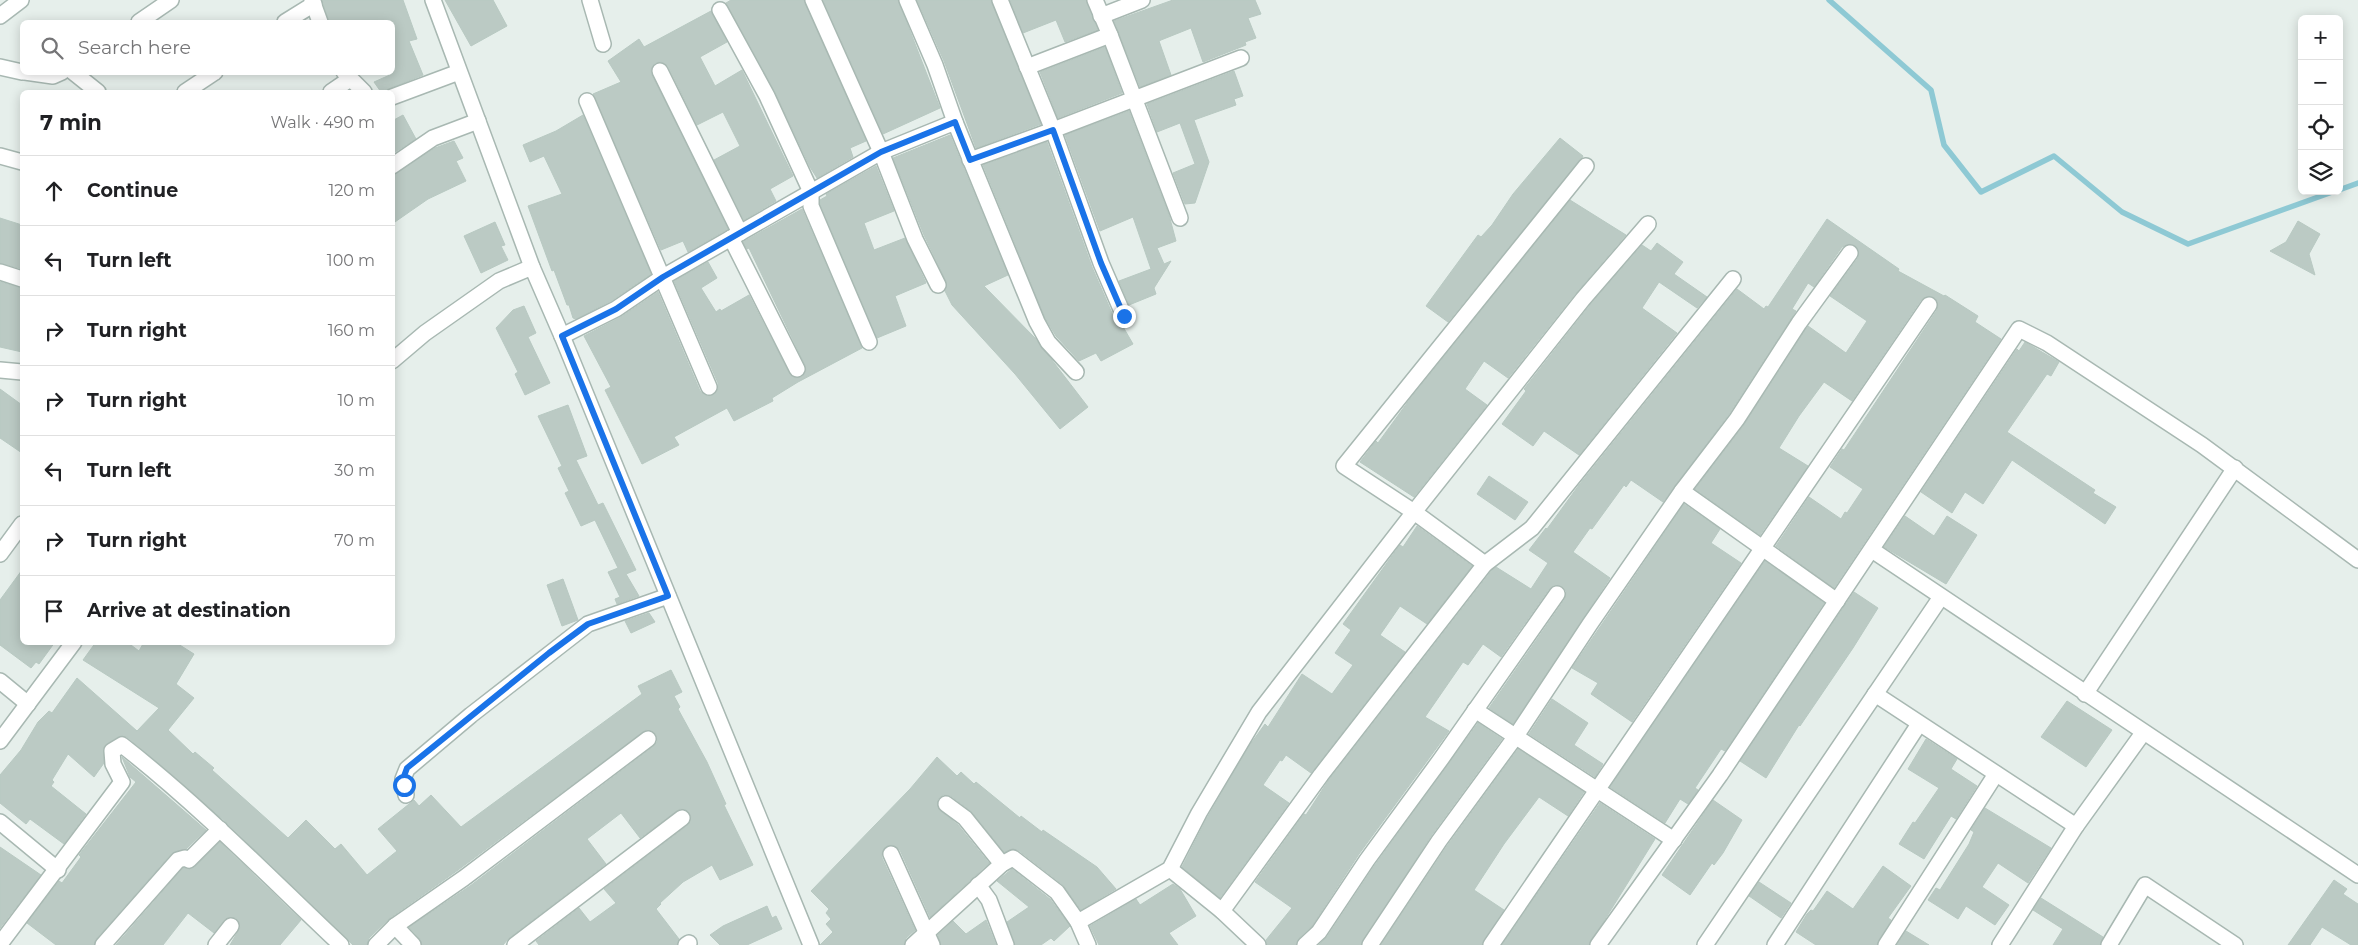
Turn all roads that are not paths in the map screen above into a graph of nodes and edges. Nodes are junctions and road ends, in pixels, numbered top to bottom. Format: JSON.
{"nodes":[{"id":1,"x":21,"y":0,"type":"edge"},
{"id":2,"x":171,"y":0,"type":"edge"},
{"id":3,"x":433,"y":0,"type":"edge"},
{"id":4,"x":590,"y":0,"type":"edge"},
{"id":5,"x":813,"y":0,"type":"edge"},
{"id":6,"x":907,"y":0,"type":"edge"},
{"id":7,"x":1000,"y":0,"type":"edge"},
{"id":8,"x":1094,"y":0,"type":"edge"},
{"id":9,"x":1142,"y":0,"type":"edge"},
{"id":10,"x":313,"y":2,"type":"edge"},
{"id":11,"x":720,"y":10,"type":"dead end"},
{"id":12,"x":0,"y":16,"type":"edge"},
{"id":13,"x":1101,"y":16,"type":"junction"},
{"id":14,"x":141,"y":20,"type":"edge"},
{"id":15,"x":288,"y":20,"type":"edge"},
{"id":16,"x":319,"y":20,"type":"edge"},
{"id":17,"x":1110,"y":35,"type":"junction"},
{"id":18,"x":604,"y":44,"type":"dead end"},
{"id":19,"x":1241,"y":58,"type":"dead end"},
{"id":20,"x":0,"y":67,"type":"edge"},
{"id":21,"x":1027,"y":67,"type":"junction"},
{"id":22,"x":20,"y":71,"type":"edge"},
{"id":23,"x":660,"y":71,"type":"dead end"},
{"id":24,"x":459,"y":72,"type":"junction"},
{"id":25,"x":77,"y":75,"type":"edge"},
{"id":26,"x":211,"y":75,"type":"edge"},
{"id":27,"x":347,"y":76,"type":"edge"},
{"id":28,"x":96,"y":90,"type":"edge"},
{"id":29,"x":188,"y":90,"type":"edge"},
{"id":30,"x":333,"y":90,"type":"edge"},
{"id":31,"x":362,"y":90,"type":"edge"},
{"id":32,"x":395,"y":96,"type":"edge"},
{"id":33,"x":1133,"y":99,"type":"junction"},
{"id":34,"x":586,"y":101,"type":"dead end"},
{"id":35,"x":478,"y":121,"type":"junction"},
{"id":36,"x":955,"y":122,"type":"junction"},
{"id":37,"x":1053,"y":130,"type":"junction"},
{"id":38,"x":881,"y":152,"type":"junction"},
{"id":39,"x":0,"y":156,"type":"edge"},
{"id":40,"x":970,"y":160,"type":"junction"},
{"id":41,"x":20,"y":161,"type":"edge"},
{"id":42,"x":395,"y":164,"type":"edge"},
{"id":43,"x":1586,"y":166,"type":"dead end"},
{"id":44,"x":811,"y":192,"type":"junction"},
{"id":45,"x":1180,"y":218,"type":"dead end"},
{"id":46,"x":1648,"y":224,"type":"dead end"},
{"id":47,"x":736,"y":236,"type":"junction"},
{"id":48,"x":1850,"y":252,"type":"dead end"},
{"id":49,"x":532,"y":267,"type":"junction"},
{"id":50,"x":0,"y":272,"type":"edge"},
{"id":51,"x":663,"y":277,"type":"junction"},
{"id":52,"x":20,"y":278,"type":"edge"},
{"id":53,"x":1733,"y":279,"type":"dead end"},
{"id":54,"x":938,"y":284,"type":"dead end"},
{"id":55,"x":1929,"y":305,"type":"dead end"},
{"id":56,"x":1124,"y":316,"type":"dead end"},
{"id":57,"x":562,"y":336,"type":"junction"},
{"id":58,"x":869,"y":342,"type":"dead end"},
{"id":59,"x":395,"y":358,"type":"edge"},
{"id":60,"x":0,"y":370,"type":"edge"},
{"id":61,"x":797,"y":370,"type":"dead end"},
{"id":62,"x":20,"y":372,"type":"edge"},
{"id":63,"x":1076,"y":372,"type":"dead end"},
{"id":64,"x":709,"y":387,"type":"dead end"},
{"id":65,"x":2235,"y":468,"type":"junction"},
{"id":66,"x":1682,"y":491,"type":"junction"},
{"id":67,"x":1414,"y":512,"type":"junction"},
{"id":68,"x":20,"y":527,"type":"edge"},
{"id":69,"x":1764,"y":548,"type":"junction"},
{"id":70,"x":1872,"y":550,"type":"junction"},
{"id":71,"x":0,"y":554,"type":"edge"},
{"id":72,"x":2358,"y":560,"type":"edge"},
{"id":73,"x":1485,"y":564,"type":"junction"},
{"id":74,"x":1557,"y":594,"type":"dead end"},
{"id":75,"x":668,"y":596,"type":"junction"},
{"id":76,"x":1941,"y":597,"type":"junction"},
{"id":77,"x":1838,"y":600,"type":"junction"},
{"id":78,"x":72,"y":645,"type":"edge"},
{"id":79,"x":0,"y":682,"type":"edge"},
{"id":80,"x":1875,"y":694,"type":"junction"},
{"id":81,"x":2085,"y":694,"type":"junction"},
{"id":82,"x":28,"y":704,"type":"junction"},
{"id":83,"x":1476,"y":710,"type":"junction"},
{"id":84,"x":1919,"y":724,"type":"junction"},
{"id":85,"x":2144,"y":733,"type":"junction"},
{"id":86,"x":1516,"y":736,"type":"junction"},
{"id":87,"x":648,"y":739,"type":"dead end"},
{"id":88,"x":0,"y":741,"type":"edge"},
{"id":89,"x":1996,"y":774,"type":"junction"},
{"id":90,"x":1597,"y":788,"type":"junction"},
{"id":91,"x":406,"y":795,"type":"dead end"},
{"id":92,"x":946,"y":804,"type":"dead end"},
{"id":93,"x":682,"y":818,"type":"dead end"},
{"id":94,"x":0,"y":822,"type":"edge"},
{"id":95,"x":2076,"y":826,"type":"junction"},
{"id":96,"x":220,"y":829,"type":"junction"},
{"id":97,"x":1674,"y":840,"type":"junction"},
{"id":98,"x":891,"y":854,"type":"dead end"},
{"id":99,"x":1002,"y":864,"type":"junction"},
{"id":100,"x":1170,"y":869,"type":"junction"},
{"id":101,"x":58,"y":870,"type":"junction"},
{"id":102,"x":2358,"y":875,"type":"edge"},
{"id":103,"x":978,"y":885,"type":"junction"},
{"id":104,"x":1222,"y":911,"type":"junction"},
{"id":105,"x":1078,"y":922,"type":"junction"},
{"id":106,"x":231,"y":926,"type":"dead end"},
{"id":107,"x":395,"y":926,"type":"junction"},
{"id":108,"x":929,"y":938,"type":"edge"},
{"id":109,"x":2213,"y":939,"type":"edge"},
{"id":110,"x":8,"y":942,"type":"edge"},
{"id":111,"x":103,"y":945,"type":"edge"},
{"id":112,"x":216,"y":945,"type":"edge"},
{"id":113,"x":340,"y":945,"type":"edge"},
{"id":114,"x":376,"y":945,"type":"edge"},
{"id":115,"x":413,"y":945,"type":"edge"},
{"id":116,"x":515,"y":945,"type":"edge"},
{"id":117,"x":811,"y":945,"type":"edge"},
{"id":118,"x":913,"y":945,"type":"edge"},
{"id":119,"x":1006,"y":945,"type":"edge"},
{"id":120,"x":1088,"y":945,"type":"edge"},
{"id":121,"x":1258,"y":945,"type":"edge"},
{"id":122,"x":1304,"y":945,"type":"edge"},
{"id":123,"x":1370,"y":945,"type":"edge"},
{"id":124,"x":1490,"y":945,"type":"edge"},
{"id":125,"x":1598,"y":945,"type":"edge"},
{"id":126,"x":1705,"y":945,"type":"edge"},
{"id":127,"x":1775,"y":945,"type":"edge"},
{"id":128,"x":1886,"y":945,"type":"edge"},
{"id":129,"x":2000,"y":945,"type":"edge"},
{"id":130,"x":2109,"y":945,"type":"edge"},
{"id":131,"x":2235,"y":945,"type":"edge"}],
"edges":[{"from":1,"to":12,"type":"street"},
{"from":2,"to":14,"type":"street"},
{"from":3,"to":24,"type":"street"},
{"from":4,"to":18,"type":"street"},
{"from":5,"to":38,"type":"street"},
{"from":6,"to":36,"type":"street"},
{"from":7,"to":21,"type":"street"},
{"from":8,"to":13,"type":"street"},
{"from":9,"to":13,"type":"street"},
{"from":10,"to":15,"type":"street"},
{"from":10,"to":16,"type":"street"},
{"from":11,"to":44,"type":"street"},
{"from":13,"to":17,"type":"street"},
{"from":17,"to":21,"type":"street"},
{"from":17,"to":33,"type":"street"},
{"from":19,"to":33,"type":"street"},
{"from":20,"to":22,"type":"street"},
{"from":21,"to":37,"type":"street"},
{"from":23,"to":47,"type":"street"},
{"from":24,"to":32,"type":"street"},
{"from":24,"to":35,"type":"street"},
{"from":25,"to":28,"type":"street"},
{"from":26,"to":29,"type":"street"},
{"from":27,"to":30,"type":"street"},
{"from":27,"to":31,"type":"street"},
{"from":33,"to":37,"type":"street"},
{"from":33,"to":45,"type":"street"},
{"from":34,"to":51,"type":"street"},
{"from":35,"to":42,"type":"street"},
{"from":35,"to":49,"type":"street"},
{"from":36,"to":38,"type":"street"},
{"from":36,"to":40,"type":"street"},
{"from":37,"to":40,"type":"street"},
{"from":37,"to":56,"type":"street"},
{"from":38,"to":44,"type":"street"},
{"from":38,"to":54,"type":"street"},
{"from":39,"to":41,"type":"street"},
{"from":40,"to":63,"type":"street"},
{"from":43,"to":67,"type":"street"},
{"from":44,"to":47,"type":"street"},
{"from":44,"to":58,"type":"street"},
{"from":46,"to":67,"type":"street"},
{"from":47,"to":51,"type":"street"},
{"from":47,"to":61,"type":"street"},
{"from":48,"to":66,"type":"street"},
{"from":49,"to":57,"type":"street"},
{"from":49,"to":59,"type":"street"},
{"from":50,"to":52,"type":"street"},
{"from":51,"to":57,"type":"street"},
{"from":51,"to":64,"type":"street"},
{"from":53,"to":73,"type":"street"},
{"from":55,"to":69,"type":"street"},
{"from":57,"to":75,"type":"street"},
{"from":60,"to":62,"type":"street"},
{"from":65,"to":70,"type":"street"},
{"from":65,"to":72,"type":"street"},
{"from":65,"to":81,"type":"street"},
{"from":66,"to":69,"type":"street"},
{"from":66,"to":86,"type":"street"},
{"from":67,"to":73,"type":"street"},
{"from":67,"to":100,"type":"street"},
{"from":68,"to":71,"type":"street"},
{"from":69,"to":77,"type":"street"},
{"from":69,"to":90,"type":"street"},
{"from":70,"to":76,"type":"street"},
{"from":70,"to":77,"type":"street"},
{"from":73,"to":104,"type":"street"},
{"from":74,"to":83,"type":"street"},
{"from":75,"to":91,"type":"street"},
{"from":75,"to":117,"type":"street"},
{"from":76,"to":80,"type":"street"},
{"from":76,"to":81,"type":"street"},
{"from":77,"to":97,"type":"street"},
{"from":78,"to":82,"type":"street"},
{"from":79,"to":82,"type":"street"},
{"from":80,"to":84,"type":"street"},
{"from":80,"to":126,"type":"street"},
{"from":81,"to":85,"type":"street"},
{"from":82,"to":88,"type":"street"},
{"from":83,"to":86,"type":"street"},
{"from":83,"to":122,"type":"street"},
{"from":84,"to":89,"type":"street"},
{"from":84,"to":127,"type":"street"},
{"from":85,"to":95,"type":"street"},
{"from":85,"to":102,"type":"street"},
{"from":86,"to":90,"type":"street"},
{"from":86,"to":123,"type":"street"},
{"from":87,"to":107,"type":"street"},
{"from":89,"to":95,"type":"street"},
{"from":89,"to":128,"type":"street"},
{"from":90,"to":97,"type":"street"},
{"from":90,"to":124,"type":"street"},
{"from":92,"to":99,"type":"street"},
{"from":93,"to":116,"type":"street"},
{"from":94,"to":101,"type":"street"},
{"from":95,"to":129,"type":"street"},
{"from":96,"to":101,"type":"street"},
{"from":96,"to":111,"type":"street"},
{"from":96,"to":113,"type":"street"},
{"from":97,"to":125,"type":"street"},
{"from":98,"to":108,"type":"street"},
{"from":99,"to":103,"type":"street"},
{"from":99,"to":105,"type":"street"},
{"from":100,"to":104,"type":"street"},
{"from":100,"to":105,"type":"street"},
{"from":101,"to":110,"type":"street"},
{"from":103,"to":108,"type":"street"},
{"from":103,"to":119,"type":"street"},
{"from":104,"to":121,"type":"street"},
{"from":105,"to":120,"type":"street"},
{"from":106,"to":112,"type":"street"},
{"from":107,"to":114,"type":"street"},
{"from":107,"to":115,"type":"street"},
{"from":108,"to":118,"type":"street"},
{"from":109,"to":130,"type":"street"},
{"from":109,"to":131,"type":"street"}]}
